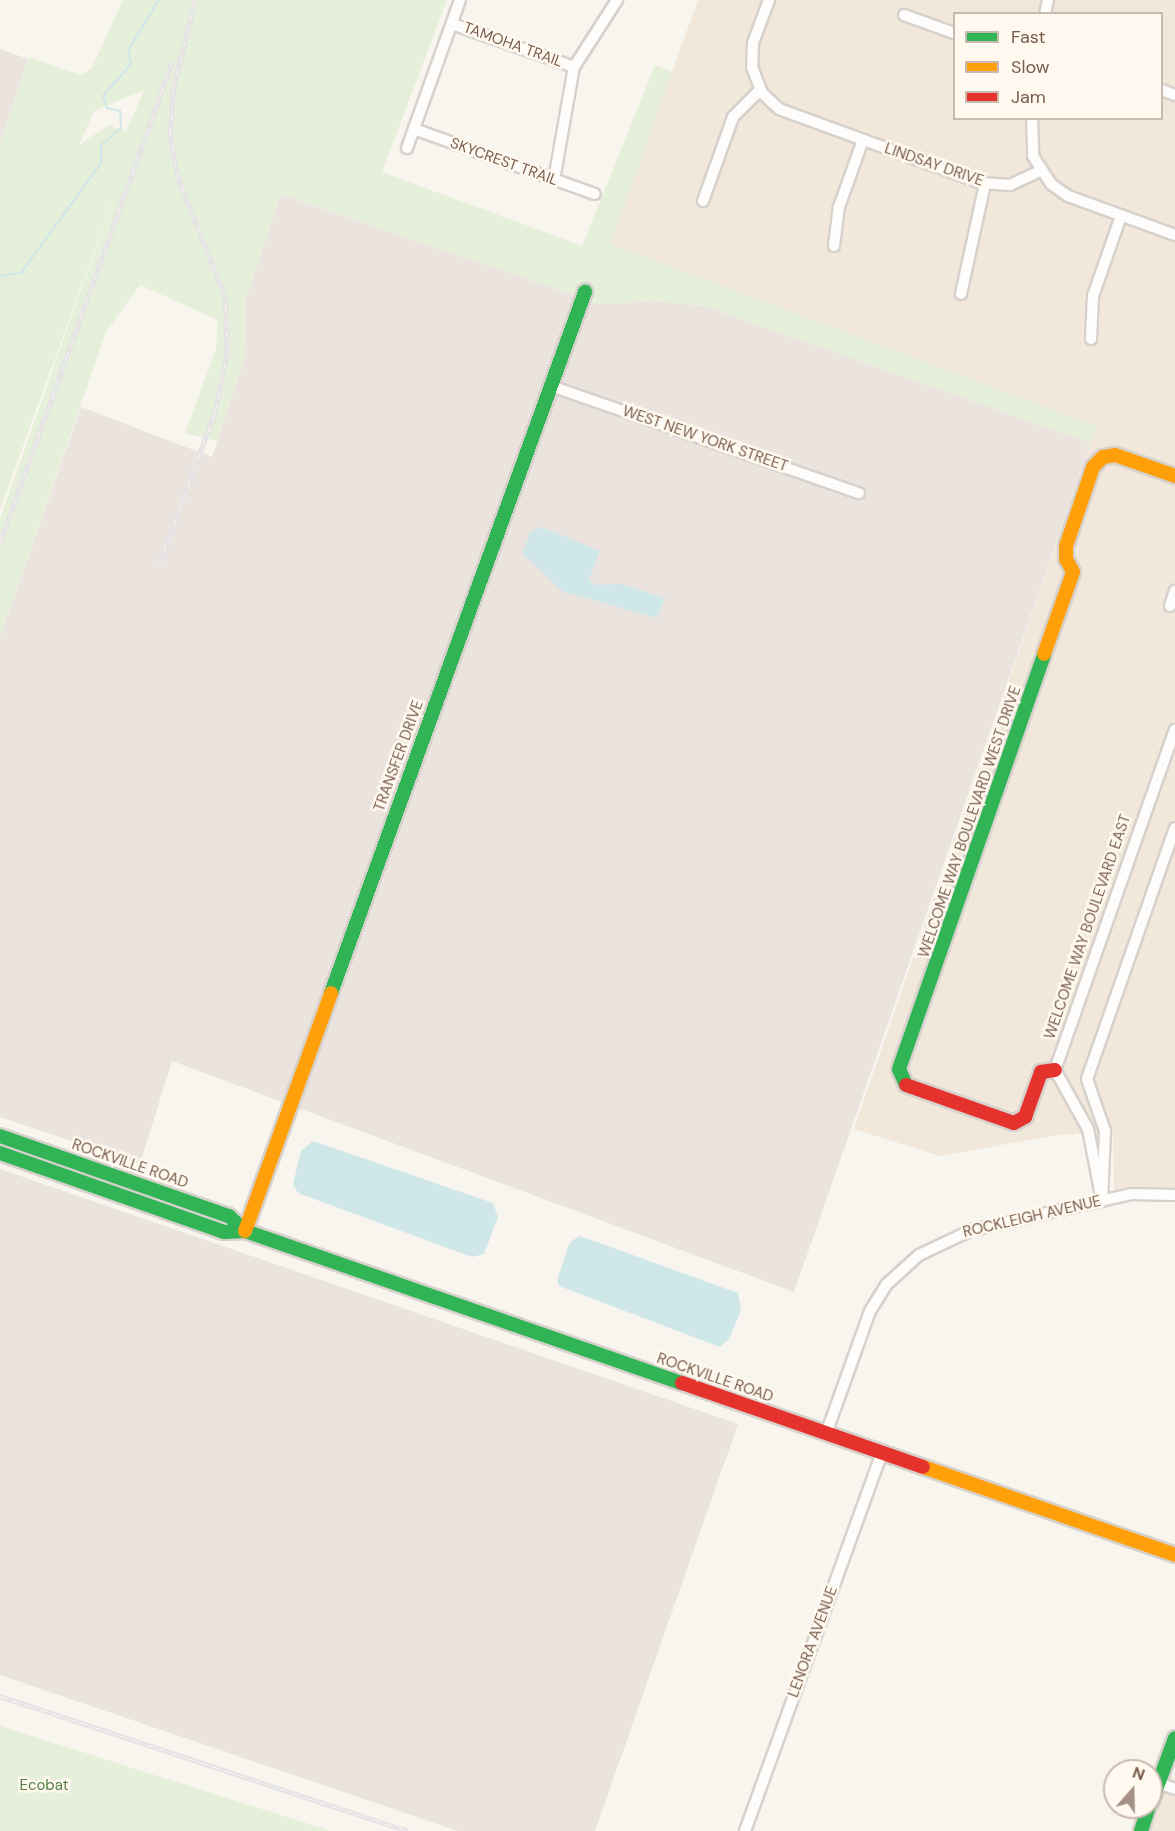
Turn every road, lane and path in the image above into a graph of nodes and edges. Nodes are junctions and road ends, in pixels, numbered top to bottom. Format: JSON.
{"nodes":[{"id":1,"x":460,"y":0,"type":"edge"},
{"id":2,"x":617,"y":0,"type":"edge"},
{"id":3,"x":769,"y":0,"type":"edge"},
{"id":4,"x":904,"y":15,"type":"dead end"},
{"id":5,"x":452,"y":24,"type":"junction"},
{"id":6,"x":953,"y":33,"type":"edge"},
{"id":7,"x":574,"y":67,"type":"junction"},
{"id":8,"x":760,"y":90,"type":"junction"},
{"id":9,"x":1032,"y":120,"type":"edge"},
{"id":10,"x":414,"y":129,"type":"junction"},
{"id":11,"x":863,"y":140,"type":"junction"},
{"id":12,"x":407,"y":148,"type":"dead end"},
{"id":13,"x":1040,"y":171,"type":"junction"},
{"id":14,"x":554,"y":180,"type":"junction"},
{"id":15,"x":984,"y":184,"type":"junction"},
{"id":16,"x":595,"y":195,"type":"dead end"},
{"id":17,"x":703,"y":201,"type":"dead end"},
{"id":18,"x":1121,"y":216,"type":"junction"},
{"id":19,"x":1175,"y":235,"type":"edge"},
{"id":20,"x":834,"y":246,"type":"dead end"},
{"id":21,"x":585,"y":292,"type":"dead end"},
{"id":22,"x":961,"y":294,"type":"dead end"},
{"id":23,"x":1091,"y":339,"type":"dead end"},
{"id":24,"x":551,"y":386,"type":"junction"},
{"id":25,"x":1175,"y":476,"type":"edge"},
{"id":26,"x":859,"y":493,"type":"dead end"},
{"id":27,"x":1175,"y":591,"type":"edge"},
{"id":28,"x":1170,"y":606,"type":"dead end"},
{"id":29,"x":1175,"y":729,"type":"edge"},
{"id":30,"x":1170,"y":756,"type":"edge"},
{"id":31,"x":1175,"y":828,"type":"edge"},
{"id":32,"x":1055,"y":1070,"type":"junction"},
{"id":33,"x":0,"y":1136,"type":"edge"},
{"id":34,"x":0,"y":1153,"type":"edge"},
{"id":35,"x":1175,"y":1196,"type":"edge"},
{"id":36,"x":1102,"y":1201,"type":"junction"},
{"id":37,"x":245,"y":1231,"type":"junction"},
{"id":38,"x":826,"y":1434,"type":"junction"},
{"id":39,"x":882,"y":1453,"type":"junction"},
{"id":40,"x":1175,"y":1555,"type":"edge"},
{"id":41,"x":1175,"y":1738,"type":"edge"},
{"id":42,"x":1163,"y":1770,"type":"edge"},
{"id":43,"x":745,"y":1831,"type":"edge"}],
"edges":[{"from":1,"to":5,"type":"street"},
{"from":2,"to":7,"type":"street"},
{"from":3,"to":8,"type":"street"},
{"from":4,"to":6,"type":"street"},
{"from":5,"to":7,"type":"street","name":"TAMOHA TRAIL"},
{"from":5,"to":10,"type":"street"},
{"from":7,"to":14,"type":"street"},
{"from":8,"to":11,"type":"street","name":"LINDSAY DRIVE"},
{"from":8,"to":17,"type":"street"},
{"from":9,"to":13,"type":"street"},
{"from":10,"to":12,"type":"street"},
{"from":10,"to":14,"type":"street","name":"SKYCREST TRAIL"},
{"from":11,"to":15,"type":"street","name":"LINDSAY DRIVE"},
{"from":11,"to":20,"type":"street"},
{"from":13,"to":15,"type":"street","name":"LINDSAY DRIVE"},
{"from":13,"to":18,"type":"street"},
{"from":14,"to":16,"type":"street","name":"SKYCREST TRAIL"},
{"from":15,"to":22,"type":"street"},
{"from":18,"to":19,"type":"street"},
{"from":18,"to":23,"type":"street"},
{"from":21,"to":24,"type":"street","name":"TRANSFER DRIVE"},
{"from":24,"to":26,"type":"street","name":"WEST NEW YORK STREET"},
{"from":24,"to":37,"type":"street","name":"TRANSFER DRIVE"},
{"from":25,"to":32,"type":"street","name":"WELCOME WAY BOULEVARD WEST DRIVE"},
{"from":27,"to":28,"type":"street"},
{"from":29,"to":30,"type":"street","name":"WELCOME WAY BOULEVARD EAST"},
{"from":30,"to":32,"type":"street","name":"WELCOME WAY BOULEVARD EAST"},
{"from":31,"to":36,"type":"street"},
{"from":32,"to":36,"type":"street"},
{"from":33,"to":37,"type":"street","name":"ROCKVILLE ROAD"},
{"from":34,"to":37,"type":"street","name":"ROCKVILLE ROAD"},
{"from":35,"to":36,"type":"street","name":"ROCKLEIGH AVENUE"},
{"from":36,"to":38,"type":"street","name":"ROCKLEIGH AVENUE"},
{"from":37,"to":38,"type":"street","name":"ROCKVILLE ROAD"},
{"from":38,"to":39,"type":"street","name":"ROCKVILLE ROAD"},
{"from":39,"to":40,"type":"street","name":"ROCKVILLE ROAD"},
{"from":39,"to":43,"type":"street","name":"LENORA AVENUE"},
{"from":41,"to":42,"type":"street"}]}
